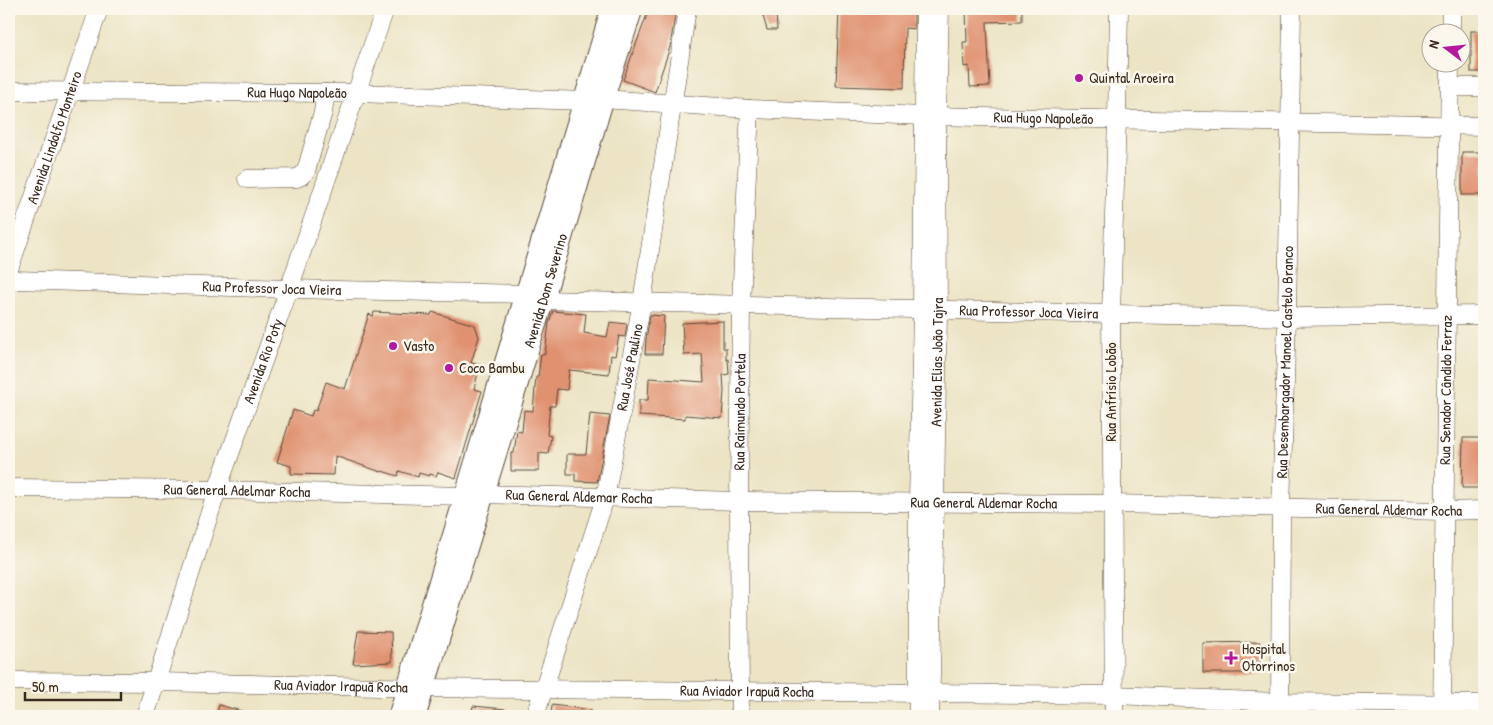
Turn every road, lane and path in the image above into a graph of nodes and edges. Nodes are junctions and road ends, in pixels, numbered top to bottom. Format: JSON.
{"nodes":[{"id":1,"x":99,"y":9,"type":"edge"},
{"id":2,"x":384,"y":9,"type":"edge"},
{"id":3,"x":612,"y":9,"type":"edge"},
{"id":4,"x":632,"y":9,"type":"edge"},
{"id":5,"x":687,"y":9,"type":"edge"},
{"id":6,"x":925,"y":9,"type":"edge"},
{"id":7,"x":940,"y":9,"type":"edge"},
{"id":8,"x":1119,"y":9,"type":"edge"},
{"id":9,"x":1292,"y":9,"type":"edge"},
{"id":10,"x":1451,"y":9,"type":"edge"},
{"id":11,"x":1450,"y":22,"type":"edge"},
{"id":12,"x":1450,"y":72,"type":"edge"},
{"id":13,"x":1450,"y":87,"type":"junction"},
{"id":14,"x":1484,"y":87,"type":"edge"},
{"id":15,"x":9,"y":91,"type":"edge"},
{"id":16,"x":71,"y":91,"type":"junction"},
{"id":17,"x":326,"y":93,"type":"junction"},
{"id":18,"x":356,"y":93,"type":"junction"},
{"id":19,"x":593,"y":100,"type":"junction"},
{"id":20,"x":672,"y":104,"type":"junction"},
{"id":21,"x":750,"y":109,"type":"junction"},
{"id":22,"x":930,"y":116,"type":"junction"},
{"id":23,"x":1118,"y":118,"type":"junction"},
{"id":24,"x":1290,"y":122,"type":"junction"},
{"id":25,"x":1450,"y":125,"type":"junction"},
{"id":26,"x":1484,"y":126,"type":"edge"},
{"id":27,"x":247,"y":179,"type":"dead end"},
{"id":28,"x":11,"y":274,"type":"edge"},
{"id":29,"x":289,"y":289,"type":"junction"},
{"id":30,"x":535,"y":297,"type":"junction"},
{"id":31,"x":642,"y":302,"type":"junction"},
{"id":32,"x":741,"y":304,"type":"junction"},
{"id":33,"x":930,"y":309,"type":"junction"},
{"id":34,"x":1111,"y":314,"type":"junction"},
{"id":35,"x":1447,"y":315,"type":"junction"},
{"id":36,"x":1484,"y":315,"type":"edge"},
{"id":37,"x":1287,"y":317,"type":"junction"},
{"id":38,"x":9,"y":488,"type":"edge"},
{"id":39,"x":216,"y":490,"type":"junction"},
{"id":40,"x":474,"y":495,"type":"junction"},
{"id":41,"x":605,"y":498,"type":"junction"},
{"id":42,"x":739,"y":501,"type":"junction"},
{"id":43,"x":918,"y":503,"type":"junction"},
{"id":44,"x":935,"y":503,"type":"junction"},
{"id":45,"x":1112,"y":504,"type":"junction"},
{"id":46,"x":1281,"y":508,"type":"junction"},
{"id":47,"x":1484,"y":510,"type":"edge"},
{"id":48,"x":1445,"y":511,"type":"junction"},
{"id":49,"x":9,"y":681,"type":"edge"},
{"id":50,"x":156,"y":682,"type":"junction"},
{"id":51,"x":416,"y":687,"type":"junction"},
{"id":52,"x":544,"y":688,"type":"junction"},
{"id":53,"x":740,"y":690,"type":"junction"},
{"id":54,"x":924,"y":693,"type":"junction"},
{"id":55,"x":1114,"y":695,"type":"junction"},
{"id":56,"x":1484,"y":704,"type":"edge"},
{"id":57,"x":1280,"y":709,"type":"edge"},
{"id":58,"x":1442,"y":710,"type":"edge"},
{"id":59,"x":145,"y":716,"type":"edge"},
{"id":60,"x":399,"y":716,"type":"edge"},
{"id":61,"x":415,"y":716,"type":"edge"},
{"id":62,"x":535,"y":716,"type":"edge"},
{"id":63,"x":740,"y":716,"type":"edge"},
{"id":64,"x":918,"y":716,"type":"edge"},
{"id":65,"x":930,"y":716,"type":"edge"},
{"id":66,"x":1114,"y":716,"type":"edge"}],
"edges":[{"from":1,"to":16,"type":"street","name":"Avenida Lindolfo Monteiro"},
{"from":2,"to":18,"type":"street","name":"Avenida Rio Poty"},
{"from":3,"to":19,"type":"main road","name":"Avenida Dom Severino"},
{"from":4,"to":19,"type":"main road","name":"Avenida Dom Severino"},
{"from":5,"to":20,"type":"street","name":"Rua José Paulino"},
{"from":6,"to":22,"type":"street","name":"Avenida Elias João Tajra"},
{"from":7,"to":22,"type":"street","name":"Avenida Elias João Tajra"},
{"from":8,"to":23,"type":"street","name":"Rua Anfrísio Lobão"},
{"from":9,"to":24,"type":"street","name":"Rua Desembargador Manoel Castelo Branco"},
{"from":10,"to":11,"type":"street"},
{"from":12,"to":13,"type":"street","name":"Rua Senador Cândido Ferraz"},
{"from":13,"to":14,"type":"street"},
{"from":13,"to":25,"type":"street","name":"Rua Senador Cândido Ferraz"},
{"from":15,"to":16,"type":"street","name":"Rua Hugo Napoleão"},
{"from":16,"to":17,"type":"street","name":"Rua Hugo Napoleão"},
{"from":16,"to":28,"type":"street","name":"Avenida Lindolfo Monteiro"},
{"from":17,"to":18,"type":"street","name":"Rua Hugo Napoleão"},
{"from":17,"to":27,"type":"street"},
{"from":18,"to":19,"type":"street","name":"Rua Hugo Napoleão"},
{"from":18,"to":29,"type":"street","name":"Avenida Rio Poty"},
{"from":19,"to":20,"type":"street","name":"Rua Hugo Napoleão"},
{"from":19,"to":30,"type":"main road","name":"Avenida Dom Severino"},
{"from":20,"to":21,"type":"street","name":"Rua Hugo Napoleão"},
{"from":20,"to":31,"type":"street","name":"Rua José Paulino"},
{"from":21,"to":22,"type":"street","name":"Rua Hugo Napoleão"},
{"from":21,"to":32,"type":"street","name":"Rua Raimundo Portela"},
{"from":22,"to":23,"type":"street","name":"Rua Hugo Napoleão"},
{"from":22,"to":33,"type":"street","name":"Avenida Elias João Tajra"},
{"from":23,"to":24,"type":"street","name":"Rua Hugo Napoleão"},
{"from":23,"to":34,"type":"street","name":"Rua Anfrísio Lobão"},
{"from":24,"to":25,"type":"street","name":"Rua Hugo Napoleão"},
{"from":24,"to":37,"type":"street","name":"Rua Desembargador Manoel Castelo Branco"},
{"from":25,"to":26,"type":"street","name":"Rua Hugo Napoleão"},
{"from":25,"to":35,"type":"street","name":"Rua Senador Cândido Ferraz"},
{"from":28,"to":29,"type":"street","name":"Rua Professor Joca Vieira"},
{"from":29,"to":30,"type":"street","name":"Rua Professor Joca Vieira"},
{"from":29,"to":39,"type":"street","name":"Avenida Rio Poty"},
{"from":30,"to":31,"type":"street","name":"Rua Professor Joca Vieira"},
{"from":30,"to":40,"type":"main road","name":"Avenida Dom Severino"},
{"from":31,"to":32,"type":"street","name":"Rua Professor Joca Vieira"},
{"from":31,"to":41,"type":"street","name":"Rua José Paulino"},
{"from":32,"to":33,"type":"street","name":"Rua Professor Joca Vieira"},
{"from":32,"to":42,"type":"street","name":"Rua Raimundo Portela"},
{"from":33,"to":34,"type":"street","name":"Rua Professor Joca Vieira"},
{"from":33,"to":43,"type":"street","name":"Avenida Elias João Tajra"},
{"from":33,"to":44,"type":"street","name":"Avenida Elias João Tajra"},
{"from":34,"to":37,"type":"street","name":"Rua Professor Joca Vieira"},
{"from":34,"to":45,"type":"street","name":"Rua Anfrísio Lobão"},
{"from":35,"to":36,"type":"street","name":"Rua Professor Joca Vieira"},
{"from":35,"to":37,"type":"street","name":"Rua Professor Joca Vieira"},
{"from":35,"to":48,"type":"street","name":"Rua Senador Cândido Ferraz"},
{"from":37,"to":46,"type":"street","name":"Rua Desembargador Manoel Castelo Branco"},
{"from":38,"to":39,"type":"street","name":"Rua General Adelmar Rocha"},
{"from":39,"to":40,"type":"street","name":"Rua General Adelmar Rocha"},
{"from":39,"to":50,"type":"street","name":"Avenida Rio Poty"},
{"from":40,"to":41,"type":"street","name":"Rua General Aldemar Rocha"},
{"from":40,"to":51,"type":"main road","name":"Avenida Dom Severino"},
{"from":41,"to":42,"type":"street","name":"Rua General Aldemar Rocha"},
{"from":41,"to":52,"type":"street","name":"Rua José Paulino"},
{"from":42,"to":43,"type":"street","name":"Rua General Aldemar Rocha"},
{"from":42,"to":53,"type":"street","name":"Rua Raimundo Portela"},
{"from":43,"to":44,"type":"street","name":"Rua General Aldemar Rocha"},
{"from":43,"to":54,"type":"street","name":"Avenida Elias João Tajra"},
{"from":44,"to":45,"type":"street","name":"Rua General Aldemar Rocha"},
{"from":44,"to":54,"type":"street","name":"Avenida Elias João Tajra"},
{"from":45,"to":46,"type":"street","name":"Rua General Aldemar Rocha"},
{"from":45,"to":55,"type":"street","name":"Rua Anfrísio Lobão"},
{"from":46,"to":48,"type":"street","name":"Rua General Aldemar Rocha"},
{"from":46,"to":57,"type":"street","name":"Rua Desembargador Manoel Castelo Branco"},
{"from":47,"to":48,"type":"street","name":"Rua General Aldemar Rocha"},
{"from":48,"to":58,"type":"street","name":"Rua Senador Cândido Ferraz"},
{"from":49,"to":50,"type":"street","name":"Rua Aviador Irapuã Rocha"},
{"from":50,"to":51,"type":"street","name":"Rua Aviador Irapuã Rocha"},
{"from":50,"to":59,"type":"street","name":"Avenida Rio Poty"},
{"from":51,"to":52,"type":"street","name":"Rua Aviador Irapuã Rocha"},
{"from":51,"to":60,"type":"main road","name":"Avenida Dom Severino"},
{"from":51,"to":61,"type":"main road","name":"Avenida Dom Severino"},
{"from":52,"to":53,"type":"street","name":"Rua Aviador Irapuã Rocha"},
{"from":52,"to":62,"type":"street","name":"Rua José Paulino"},
{"from":53,"to":54,"type":"street","name":"Rua Aviador Irapuã Rocha"},
{"from":53,"to":63,"type":"street","name":"Rua Raimundo Portela"},
{"from":54,"to":55,"type":"street","name":"Rua Aviador Irapuã Rocha"},
{"from":54,"to":64,"type":"street","name":"Avenida Elias João Tajra"},
{"from":54,"to":65,"type":"street","name":"Avenida Elias João Tajra"},
{"from":55,"to":57,"type":"street","name":"Rua Aviador Irapuã Rocha"},
{"from":55,"to":66,"type":"street","name":"Rua Anfrísio Lobão"},
{"from":56,"to":58,"type":"street","name":"Rua Aviador Irapuã Rocha"},
{"from":57,"to":58,"type":"street","name":"Rua Aviador Irapuã Rocha"}]}
